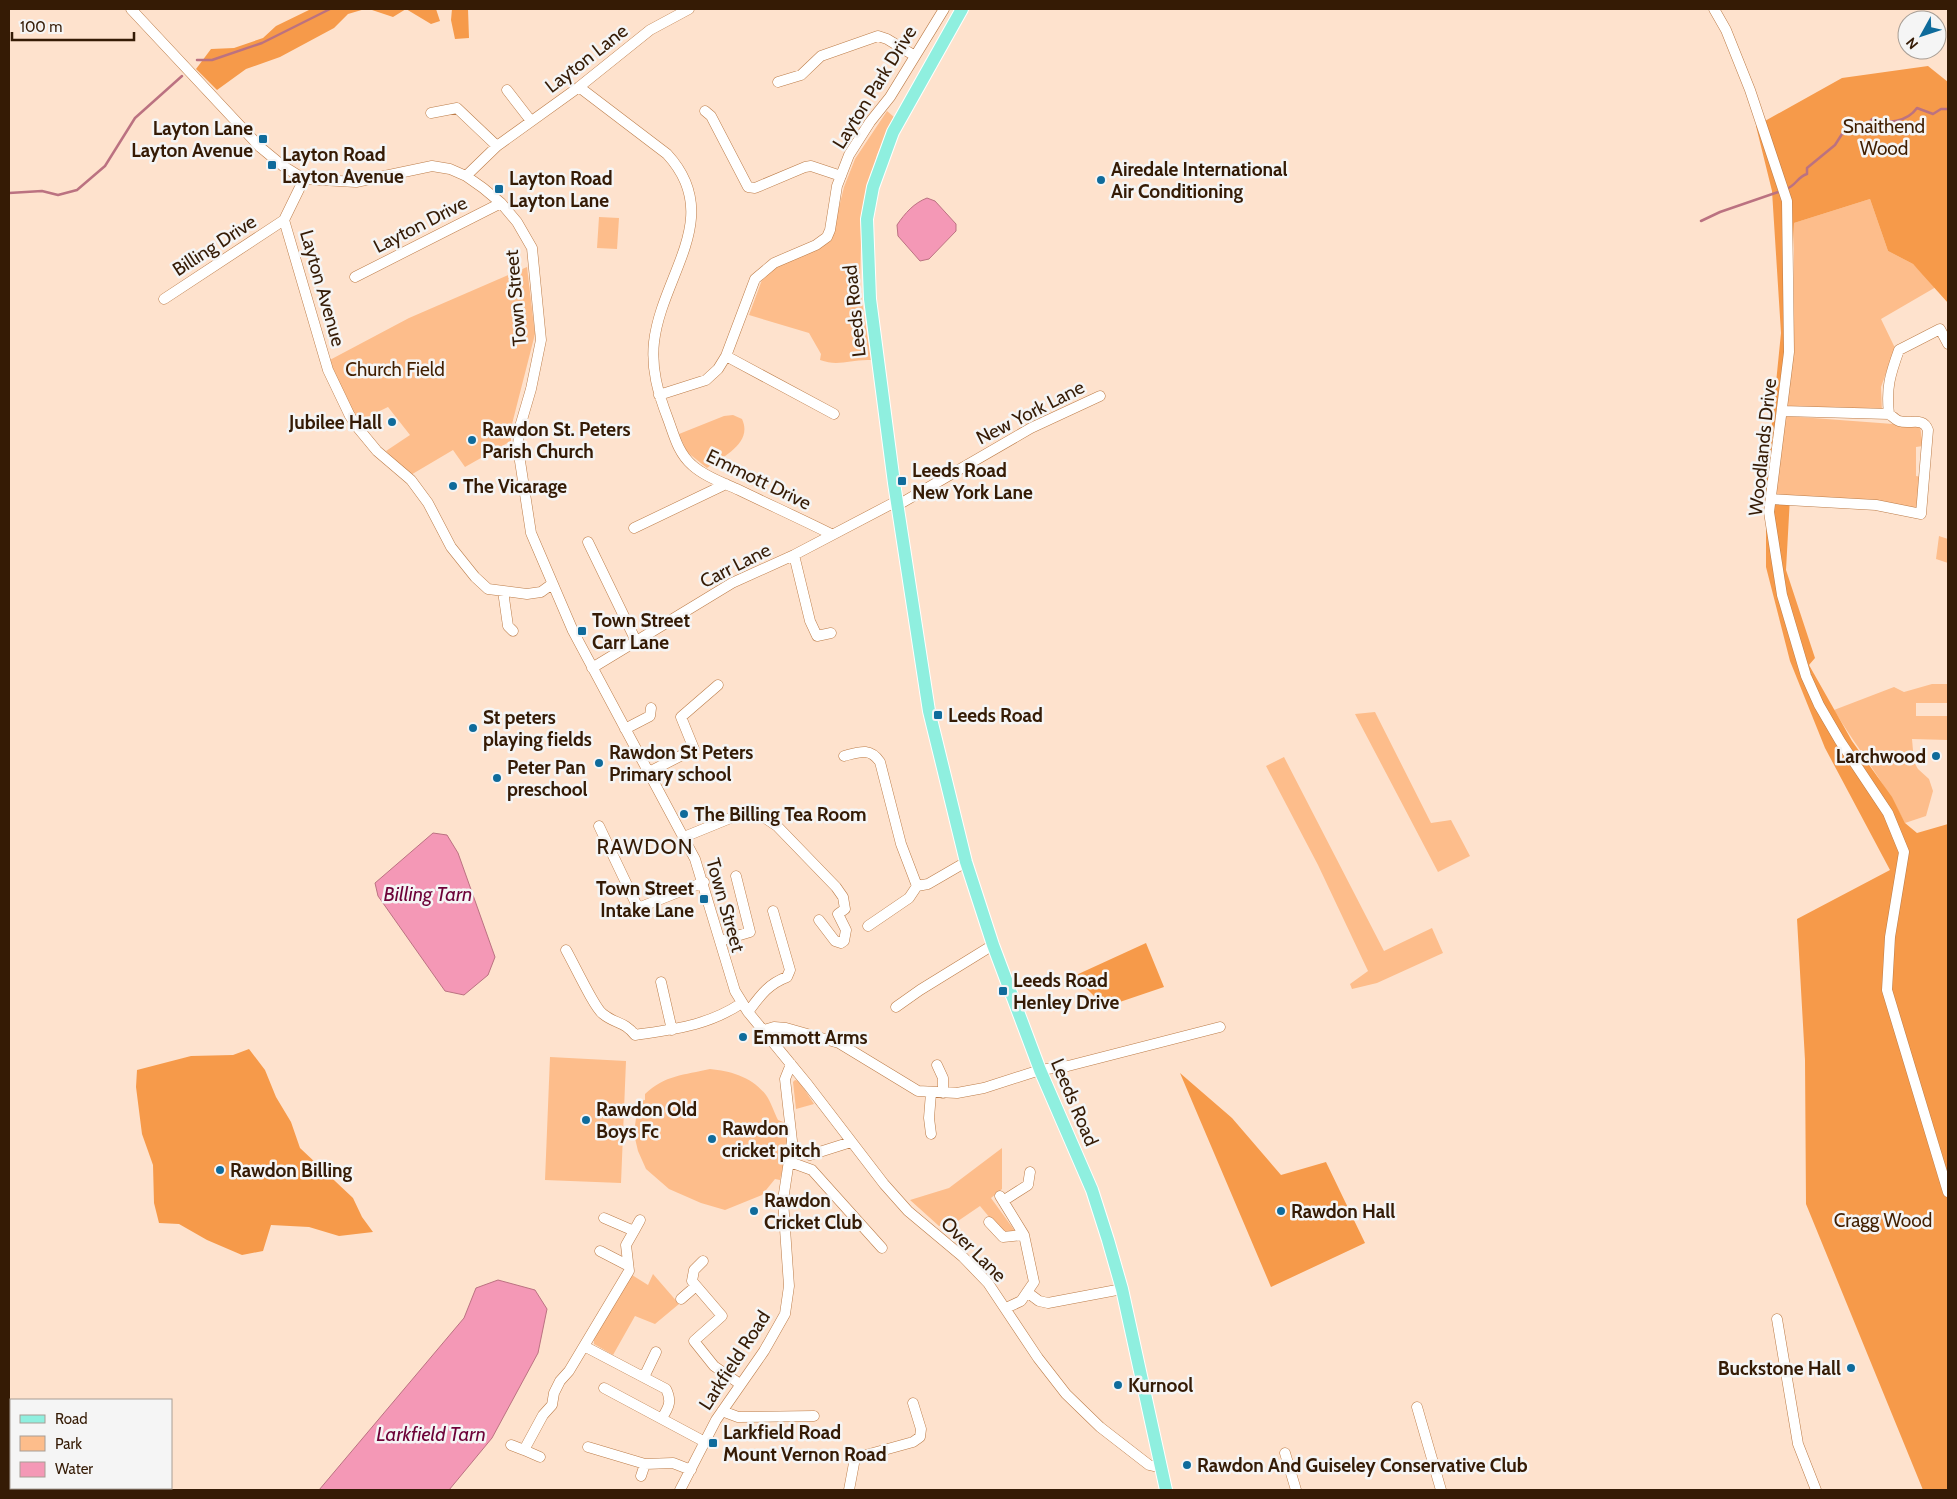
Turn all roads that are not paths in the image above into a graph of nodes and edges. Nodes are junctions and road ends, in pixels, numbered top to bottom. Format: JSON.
{"nodes":[{"id":1,"x":131,"y":9,"type":"edge"},
{"id":2,"x":689,"y":9,"type":"edge"},
{"id":3,"x":944,"y":9,"type":"edge"},
{"id":4,"x":962,"y":9,"type":"edge"},
{"id":5,"x":1714,"y":9,"type":"edge"},
{"id":6,"x":916,"y":56,"type":"junction"},
{"id":7,"x":778,"y":82,"type":"dead end"},
{"id":8,"x":579,"y":87,"type":"junction"},
{"id":9,"x":507,"y":90,"type":"dead end"},
{"id":10,"x":705,"y":111,"type":"dead end"},
{"id":11,"x":431,"y":113,"type":"dead end"},
{"id":12,"x":531,"y":121,"type":"junction"},
{"id":13,"x":497,"y":146,"type":"junction"},
{"id":14,"x":466,"y":176,"type":"junction"},
{"id":15,"x":841,"y":176,"type":"junction"},
{"id":16,"x":304,"y":179,"type":"junction"},
{"id":17,"x":501,"y":203,"type":"junction"},
{"id":18,"x":284,"y":220,"type":"junction"},
{"id":19,"x":355,"y":277,"type":"dead end"},
{"id":20,"x":164,"y":299,"type":"dead end"},
{"id":21,"x":1948,"y":344,"type":"edge"},
{"id":22,"x":726,"y":356,"type":"junction"},
{"id":23,"x":659,"y":395,"type":"junction"},
{"id":24,"x":1100,"y":396,"type":"dead end"},
{"id":25,"x":1782,"y":412,"type":"junction"},
{"id":26,"x":834,"y":414,"type":"dead end"},
{"id":27,"x":1889,"y":414,"type":"junction"},
{"id":28,"x":726,"y":484,"type":"junction"},
{"id":29,"x":1771,"y":499,"type":"junction"},
{"id":30,"x":897,"y":503,"type":"junction"},
{"id":31,"x":634,"y":528,"type":"dead end"},
{"id":32,"x":831,"y":534,"type":"junction"},
{"id":33,"x":588,"y":542,"type":"dead end"},
{"id":34,"x":794,"y":555,"type":"junction"},
{"id":35,"x":552,"y":584,"type":"junction"},
{"id":36,"x":503,"y":591,"type":"junction"},
{"id":37,"x":513,"y":631,"type":"dead end"},
{"id":38,"x":831,"y":634,"type":"dead end"},
{"id":39,"x":636,"y":641,"type":"junction"},
{"id":40,"x":592,"y":668,"type":"junction"},
{"id":41,"x":718,"y":686,"type":"dead end"},
{"id":42,"x":651,"y":708,"type":"dead end"},
{"id":43,"x":625,"y":729,"type":"junction"},
{"id":44,"x":844,"y":756,"type":"dead end"},
{"id":45,"x":648,"y":772,"type":"junction"},
{"id":46,"x":599,"y":826,"type":"dead end"},
{"id":47,"x":684,"y":837,"type":"junction"},
{"id":48,"x":966,"y":862,"type":"junction"},
{"id":49,"x":736,"y":876,"type":"dead end"},
{"id":50,"x":704,"y":882,"type":"junction"},
{"id":51,"x":917,"y":886,"type":"junction"},
{"id":52,"x":773,"y":911,"type":"dead end"},
{"id":53,"x":819,"y":920,"type":"dead end"},
{"id":54,"x":868,"y":926,"type":"dead end"},
{"id":55,"x":720,"y":941,"type":"junction"},
{"id":56,"x":993,"y":945,"type":"junction"},
{"id":57,"x":566,"y":950,"type":"dead end"},
{"id":58,"x":660,"y":982,"type":"dead end"},
{"id":59,"x":742,"y":1003,"type":"junction"},
{"id":60,"x":896,"y":1007,"type":"dead end"},
{"id":61,"x":748,"y":1012,"type":"junction"},
{"id":62,"x":1220,"y":1027,"type":"dead end"},
{"id":63,"x":672,"y":1030,"type":"junction"},
{"id":64,"x":764,"y":1030,"type":"junction"},
{"id":65,"x":791,"y":1064,"type":"junction"},
{"id":66,"x":937,"y":1065,"type":"dead end"},
{"id":67,"x":1040,"y":1070,"type":"junction"},
{"id":68,"x":931,"y":1093,"type":"junction"},
{"id":69,"x":942,"y":1093,"type":"junction"},
{"id":70,"x":931,"y":1134,"type":"dead end"},
{"id":71,"x":851,"y":1142,"type":"junction"},
{"id":72,"x":810,"y":1155,"type":"dead end"},
{"id":73,"x":790,"y":1162,"type":"junction"},
{"id":74,"x":1030,"y":1172,"type":"dead end"},
{"id":75,"x":1948,"y":1192,"type":"edge"},
{"id":76,"x":604,"y":1218,"type":"dead end"},
{"id":77,"x":640,"y":1220,"type":"dead end"},
{"id":78,"x":989,"y":1222,"type":"dead end"},
{"id":79,"x":634,"y":1231,"type":"junction"},
{"id":80,"x":1024,"y":1235,"type":"junction"},
{"id":81,"x":882,"y":1248,"type":"dead end"},
{"id":82,"x":600,"y":1251,"type":"dead end"},
{"id":83,"x":703,"y":1261,"type":"dead end"},
{"id":84,"x":627,"y":1265,"type":"junction"},
{"id":85,"x":696,"y":1286,"type":"junction"},
{"id":86,"x":1122,"y":1289,"type":"junction"},
{"id":87,"x":1027,"y":1292,"type":"junction"},
{"id":88,"x":681,"y":1299,"type":"dead end"},
{"id":89,"x":1006,"y":1308,"type":"junction"},
{"id":90,"x":1777,"y":1319,"type":"dead end"},
{"id":91,"x":584,"y":1346,"type":"junction"},
{"id":92,"x":656,"y":1352,"type":"dead end"},
{"id":93,"x":644,"y":1377,"type":"junction"},
{"id":94,"x":740,"y":1384,"type":"junction"},
{"id":95,"x":604,"y":1388,"type":"dead end"},
{"id":96,"x":913,"y":1403,"type":"dead end"},
{"id":97,"x":1418,"y":1407,"type":"dead end"},
{"id":98,"x":722,"y":1411,"type":"junction"},
{"id":99,"x":814,"y":1416,"type":"dead end"},
{"id":100,"x":662,"y":1418,"type":"junction"},
{"id":101,"x":705,"y":1442,"type":"junction"},
{"id":102,"x":511,"y":1445,"type":"dead end"},
{"id":103,"x":588,"y":1448,"type":"dead end"},
{"id":104,"x":524,"y":1450,"type":"junction"},
{"id":105,"x":1285,"y":1452,"type":"dead end"},
{"id":106,"x":540,"y":1457,"type":"dead end"},
{"id":107,"x":645,"y":1464,"type":"junction"},
{"id":108,"x":1162,"y":1468,"type":"junction"},
{"id":109,"x":691,"y":1470,"type":"junction"},
{"id":110,"x":641,"y":1476,"type":"dead end"},
{"id":111,"x":680,"y":1490,"type":"edge"},
{"id":112,"x":849,"y":1490,"type":"edge"},
{"id":113,"x":1166,"y":1490,"type":"edge"},
{"id":114,"x":1296,"y":1490,"type":"edge"},
{"id":115,"x":1441,"y":1490,"type":"edge"},
{"id":116,"x":1816,"y":1490,"type":"edge"}],
"edges":[{"from":1,"to":16,"type":"street"},
{"from":2,"to":8,"type":"street","name":"Layton Lane"},
{"from":3,"to":6,"type":"street","name":"Layton Park Drive"},
{"from":4,"to":30,"type":"main road","name":"Leeds Road"},
{"from":5,"to":25,"type":"street","name":"Woodlands Drive"},
{"from":6,"to":7,"type":"street"},
{"from":6,"to":15,"type":"street","name":"Layton Park Drive"},
{"from":8,"to":12,"type":"street","name":"Layton Lane"},
{"from":8,"to":23,"type":"street","name":"Emmott Drive"},
{"from":9,"to":12,"type":"street"},
{"from":10,"to":15,"type":"street"},
{"from":11,"to":13,"type":"street"},
{"from":12,"to":13,"type":"street","name":"Layton Lane"},
{"from":13,"to":14,"type":"street","name":"Layton Lane"},
{"from":14,"to":16,"type":"street","name":"Town Street"},
{"from":14,"to":17,"type":"street","name":"Town Street"},
{"from":15,"to":22,"type":"street","name":"Layton Park Drive"},
{"from":16,"to":18,"type":"street","name":"Layton Avenue"},
{"from":17,"to":19,"type":"street","name":"Layton Drive"},
{"from":17,"to":35,"type":"street","name":"Town Street"},
{"from":18,"to":20,"type":"street","name":"Billing Drive"},
{"from":18,"to":36,"type":"street","name":"Layton Avenue"},
{"from":21,"to":27,"type":"street"},
{"from":22,"to":23,"type":"street","name":"Layton Park Drive"},
{"from":22,"to":26,"type":"street"},
{"from":23,"to":28,"type":"street","name":"Emmott Drive"},
{"from":24,"to":30,"type":"street","name":"New York Lane"},
{"from":25,"to":27,"type":"street"},
{"from":25,"to":29,"type":"street","name":"Woodlands Drive"},
{"from":27,"to":29,"type":"street"},
{"from":28,"to":31,"type":"street"},
{"from":28,"to":32,"type":"street","name":"Emmott Drive"},
{"from":29,"to":75,"type":"street","name":"Woodlands Drive"},
{"from":30,"to":32,"type":"street","name":"Carr Lane"},
{"from":30,"to":48,"type":"main road","name":"Leeds Road"},
{"from":32,"to":34,"type":"street","name":"Carr Lane"},
{"from":33,"to":39,"type":"street"},
{"from":34,"to":38,"type":"street"},
{"from":34,"to":39,"type":"street","name":"Carr Lane"},
{"from":35,"to":36,"type":"street","name":"Layton Avenue"},
{"from":35,"to":40,"type":"street","name":"Town Street"},
{"from":36,"to":37,"type":"street"},
{"from":39,"to":40,"type":"street","name":"Carr Lane"},
{"from":40,"to":43,"type":"street","name":"Town Street"},
{"from":41,"to":45,"type":"street"},
{"from":42,"to":43,"type":"street"},
{"from":43,"to":45,"type":"street","name":"Town Street"},
{"from":44,"to":51,"type":"street"},
{"from":45,"to":47,"type":"street","name":"Town Street"},
{"from":46,"to":50,"type":"street"},
{"from":47,"to":50,"type":"street","name":"Town Street"},
{"from":47,"to":53,"type":"street"},
{"from":48,"to":51,"type":"street"},
{"from":48,"to":56,"type":"main road","name":"Leeds Road"},
{"from":49,"to":55,"type":"street"},
{"from":50,"to":55,"type":"street","name":"Town Street"},
{"from":51,"to":54,"type":"street"},
{"from":52,"to":61,"type":"street"},
{"from":55,"to":59,"type":"street","name":"Town Street"},
{"from":56,"to":60,"type":"street"},
{"from":56,"to":67,"type":"main road","name":"Leeds Road"},
{"from":57,"to":63,"type":"street"},
{"from":58,"to":63,"type":"street"},
{"from":59,"to":61,"type":"street","name":"Town Street"},
{"from":59,"to":63,"type":"street"},
{"from":61,"to":64,"type":"street","name":"Town Street"},
{"from":62,"to":67,"type":"street"},
{"from":64,"to":65,"type":"street","name":"Town Street"},
{"from":64,"to":68,"type":"street"},
{"from":65,"to":71,"type":"street","name":"Over Lane"},
{"from":65,"to":73,"type":"street","name":"Larkfield Road"},
{"from":66,"to":69,"type":"street"},
{"from":67,"to":69,"type":"street"},
{"from":67,"to":86,"type":"main road","name":"Leeds Road"},
{"from":68,"to":69,"type":"street"},
{"from":68,"to":70,"type":"street"},
{"from":71,"to":72,"type":"street"},
{"from":71,"to":89,"type":"street","name":"Over Lane"},
{"from":73,"to":81,"type":"street"},
{"from":73,"to":94,"type":"street","name":"Larkfield Road"},
{"from":74,"to":80,"type":"street"},
{"from":76,"to":79,"type":"street"},
{"from":77,"to":79,"type":"street"},
{"from":78,"to":80,"type":"street"},
{"from":79,"to":84,"type":"street"},
{"from":80,"to":87,"type":"street"},
{"from":82,"to":84,"type":"street"},
{"from":83,"to":85,"type":"street"},
{"from":84,"to":91,"type":"street"},
{"from":85,"to":88,"type":"street"},
{"from":85,"to":94,"type":"street"},
{"from":86,"to":87,"type":"street"},
{"from":86,"to":108,"type":"main road","name":"Leeds Road"},
{"from":87,"to":89,"type":"street"},
{"from":89,"to":108,"type":"street","name":"Over Lane"},
{"from":90,"to":116,"type":"street"},
{"from":91,"to":93,"type":"street"},
{"from":91,"to":104,"type":"street"},
{"from":92,"to":93,"type":"street"},
{"from":93,"to":100,"type":"street"},
{"from":94,"to":98,"type":"street","name":"Larkfield Road"},
{"from":95,"to":100,"type":"street"},
{"from":96,"to":112,"type":"street"},
{"from":97,"to":115,"type":"street"},
{"from":98,"to":99,"type":"street"},
{"from":98,"to":101,"type":"street","name":"Larkfield Road"},
{"from":100,"to":101,"type":"street"},
{"from":101,"to":109,"type":"street","name":"Larkfield Road"},
{"from":102,"to":104,"type":"street"},
{"from":103,"to":107,"type":"street"},
{"from":104,"to":106,"type":"street"},
{"from":105,"to":114,"type":"street"},
{"from":107,"to":109,"type":"street"},
{"from":107,"to":110,"type":"street"},
{"from":108,"to":113,"type":"main road","name":"Leeds Road"},
{"from":109,"to":111,"type":"street","name":"Larkfield Road"}]}
